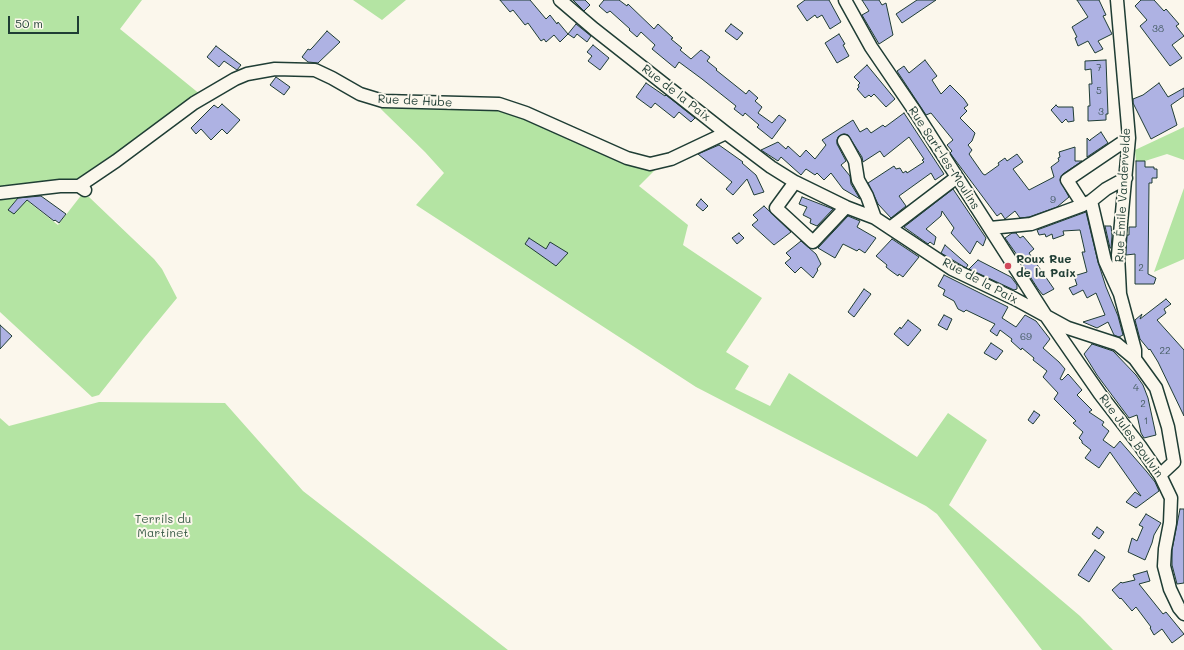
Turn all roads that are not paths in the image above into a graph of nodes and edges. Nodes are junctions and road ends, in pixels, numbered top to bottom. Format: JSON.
{"nodes":[{"id":1,"x":560,"y":0,"type":"edge"},
{"id":2,"x":845,"y":0,"type":"edge"},
{"id":3,"x":1117,"y":0,"type":"edge"},
{"id":4,"x":726,"y":132,"type":"junction"},
{"id":5,"x":1129,"y":138,"type":"junction"},
{"id":6,"x":844,"y":141,"type":"dead end"},
{"id":7,"x":957,"y":177,"type":"junction"},
{"id":8,"x":1126,"y":178,"type":"junction"},
{"id":9,"x":795,"y":182,"type":"junction"},
{"id":10,"x":0,"y":193,"type":"edge"},
{"id":11,"x":1087,"y":203,"type":"junction"},
{"id":12,"x":846,"y":207,"type":"junction"},
{"id":13,"x":875,"y":218,"type":"junction"},
{"id":14,"x":890,"y":228,"type":"junction"},
{"id":15,"x":990,"y":228,"type":"junction"},
{"id":16,"x":1120,"y":294,"type":"junction"},
{"id":17,"x":1046,"y":316,"type":"junction"},
{"id":18,"x":1135,"y":358,"type":"junction"},
{"id":19,"x":1160,"y":475,"type":"junction"},
{"id":20,"x":1184,"y":614,"type":"edge"}],
"edges":[{"from":1,"to":4,"type":"street","name":"Rue de la Paix"},
{"from":2,"to":7,"type":"street","name":"Rue Sart-les-Moulins"},
{"from":3,"to":5,"type":"street","name":"Rue Émile Vandervelde"},
{"from":4,"to":9,"type":"street","name":"Rue de la Paix"},
{"from":4,"to":10,"type":"street","name":"Rue de Hube"},
{"from":5,"to":8,"type":"street","name":"Rue Émile Vandervelde"},
{"from":5,"to":11,"type":"street"},
{"from":6,"to":13,"type":"street"},
{"from":7,"to":14,"type":"street"},
{"from":7,"to":15,"type":"street","name":"Rue Sart-les-Moulins"},
{"from":8,"to":11,"type":"street"},
{"from":8,"to":16,"type":"street","name":"Rue Émile Vandervelde"},
{"from":9,"to":12,"type":"street","name":"Rue de la Paix"},
{"from":9,"to":12,"type":"street"},
{"from":11,"to":15,"type":"street"},
{"from":11,"to":16,"type":"street"},
{"from":12,"to":13,"type":"street","name":"Rue de la Paix"},
{"from":13,"to":14,"type":"street","name":"Rue de la Paix"},
{"from":14,"to":17,"type":"street","name":"Rue de la Paix"},
{"from":15,"to":17,"type":"street","name":"Rue Sart-les-Moulins"},
{"from":16,"to":18,"type":"street"},
{"from":17,"to":18,"type":"street","name":"Rue de la Paix"},
{"from":17,"to":19,"type":"street","name":"Rue Jules Boulvin"},
{"from":18,"to":19,"type":"street"},
{"from":19,"to":20,"type":"street","name":"Rue Jules Boulvin"}]}
